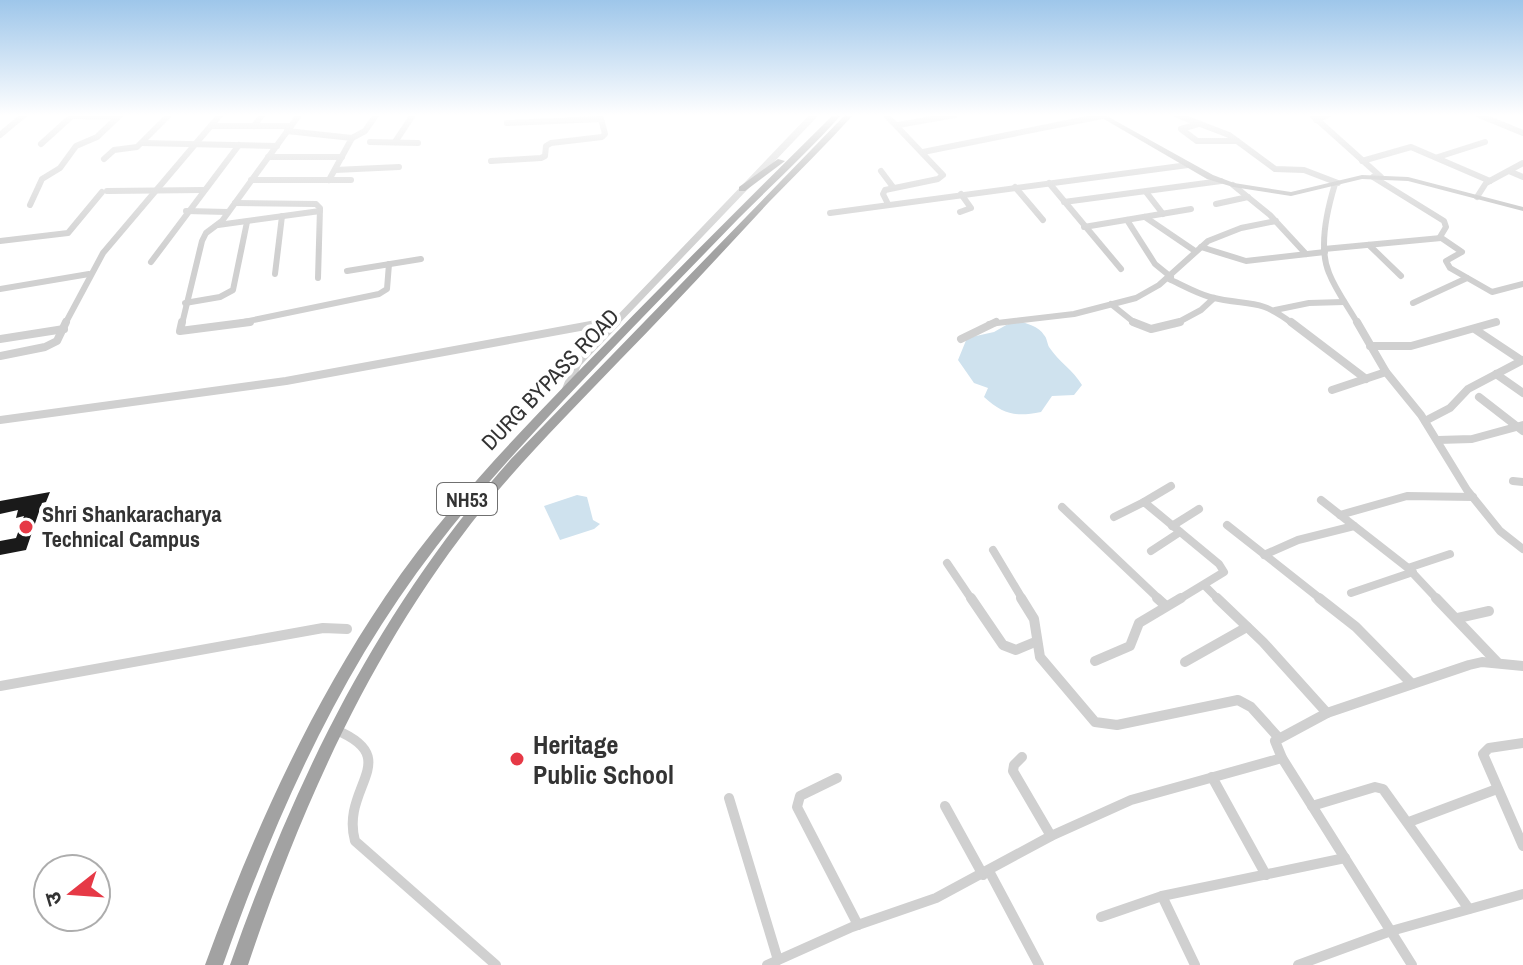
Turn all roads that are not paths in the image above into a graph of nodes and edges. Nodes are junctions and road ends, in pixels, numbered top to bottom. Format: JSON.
{"nodes":[{"id":1,"x":66,"y":160,"type":"edge"},
{"id":2,"x":181,"y":160,"type":"edge"},
{"id":3,"x":227,"y":160,"type":"edge"},
{"id":4,"x":266,"y":160,"type":"edge"},
{"id":5,"x":340,"y":160,"type":"edge"},
{"id":6,"x":510,"y":160,"type":"edge"},
{"id":7,"x":770,"y":160,"type":"edge"},
{"id":8,"x":786,"y":160,"type":"edge"},
{"id":9,"x":792,"y":160,"type":"edge"},
{"id":10,"x":806,"y":160,"type":"edge"},
{"id":11,"x":931,"y":160,"type":"edge"},
{"id":12,"x":1179,"y":160,"type":"edge"},
{"id":13,"x":1263,"y":160,"type":"edge"},
{"id":14,"x":1365,"y":160,"type":"edge"},
{"id":15,"x":1442,"y":160,"type":"edge"},
{"id":16,"x":491,"y":161,"type":"dead end"},
{"id":17,"x":1362,"y":161,"type":"joint"},
{"id":18,"x":1523,"y":163,"type":"edge"},
{"id":19,"x":1188,"y":165,"type":"junction"},
{"id":20,"x":399,"y":167,"type":"dead end"},
{"id":21,"x":335,"y":170,"type":"junction"},
{"id":22,"x":881,"y":171,"type":"dead end"},
{"id":23,"x":1509,"y":171,"type":"junction"},
{"id":24,"x":1377,"y":177,"type":"junction"},
{"id":25,"x":1523,"y":177,"type":"edge"},
{"id":26,"x":251,"y":180,"type":"junction"},
{"id":27,"x":329,"y":180,"type":"junction"},
{"id":28,"x":351,"y":180,"type":"dead end"},
{"id":29,"x":1221,"y":181,"type":"junction"},
{"id":30,"x":1490,"y":181,"type":"junction"},
{"id":31,"x":1049,"y":183,"type":"junction"},
{"id":32,"x":1336,"y":184,"type":"junction"},
{"id":33,"x":1233,"y":185,"type":"junction"},
{"id":34,"x":893,"y":187,"type":"junction"},
{"id":35,"x":1015,"y":187,"type":"junction"},
{"id":36,"x":742,"y":189,"type":"junction"},
{"id":37,"x":156,"y":190,"type":"junction"},
{"id":38,"x":203,"y":190,"type":"junction"},
{"id":39,"x":1146,"y":192,"type":"junction"},
{"id":40,"x":961,"y":194,"type":"junction"},
{"id":41,"x":1248,"y":197,"type":"junction"},
{"id":42,"x":1477,"y":197,"type":"junction"},
{"id":43,"x":1064,"y":202,"type":"junction"},
{"id":44,"x":235,"y":203,"type":"junction"},
{"id":45,"x":888,"y":204,"type":"junction"},
{"id":46,"x":1216,"y":204,"type":"dead end"},
{"id":47,"x":30,"y":205,"type":"dead end"},
{"id":48,"x":1191,"y":209,"type":"dead end"},
{"id":49,"x":1523,"y":209,"type":"edge"},
{"id":50,"x":186,"y":211,"type":"junction"},
{"id":51,"x":320,"y":211,"type":"junction"},
{"id":52,"x":228,"y":212,"type":"junction"},
{"id":53,"x":960,"y":212,"type":"dead end"},
{"id":54,"x":830,"y":213,"type":"dead end"},
{"id":55,"x":1163,"y":214,"type":"junction"},
{"id":56,"x":282,"y":216,"type":"junction"},
{"id":57,"x":1145,"y":217,"type":"junction"},
{"id":58,"x":1043,"y":220,"type":"dead end"},
{"id":59,"x":1127,"y":220,"type":"junction"},
{"id":60,"x":1276,"y":221,"type":"junction"},
{"id":61,"x":247,"y":222,"type":"junction"},
{"id":62,"x":217,"y":225,"type":"junction"},
{"id":63,"x":1084,"y":227,"type":"junction"},
{"id":64,"x":1441,"y":238,"type":"junction"},
{"id":65,"x":0,"y":241,"type":"edge"},
{"id":66,"x":1369,"y":245,"type":"junction"},
{"id":67,"x":1198,"y":249,"type":"junction"},
{"id":68,"x":1325,"y":251,"type":"junction"},
{"id":69,"x":1306,"y":254,"type":"junction"},
{"id":70,"x":421,"y":259,"type":"dead end"},
{"id":71,"x":151,"y":262,"type":"dead end"},
{"id":72,"x":389,"y":264,"type":"junction"},
{"id":73,"x":1121,"y":269,"type":"dead end"},
{"id":74,"x":347,"y":271,"type":"dead end"},
{"id":75,"x":89,"y":274,"type":"junction"},
{"id":76,"x":275,"y":274,"type":"dead end"},
{"id":77,"x":1401,"y":276,"type":"dead end"},
{"id":78,"x":318,"y":278,"type":"dead end"},
{"id":79,"x":1170,"y":278,"type":"junction"},
{"id":80,"x":1467,"y":278,"type":"junction"},
{"id":81,"x":1522,"y":285,"type":"edge"},
{"id":82,"x":0,"y":289,"type":"edge"},
{"id":83,"x":1214,"y":298,"type":"junction"},
{"id":84,"x":1344,"y":302,"type":"junction"},
{"id":85,"x":185,"y":303,"type":"junction"},
{"id":86,"x":1413,"y":303,"type":"dead end"},
{"id":87,"x":1111,"y":304,"type":"junction"},
{"id":88,"x":1275,"y":310,"type":"junction"},
{"id":89,"x":617,"y":320,"type":"junction"},
{"id":90,"x":1496,"y":322,"type":"dead end"},
{"id":91,"x":64,"y":329,"type":"junction"},
{"id":92,"x":1476,"y":330,"type":"junction"},
{"id":93,"x":0,"y":339,"type":"edge"},
{"id":94,"x":961,"y":339,"type":"dead end"},
{"id":95,"x":1370,"y":346,"type":"junction"},
{"id":96,"x":0,"y":356,"type":"edge"},
{"id":97,"x":1522,"y":360,"type":"edge"},
{"id":98,"x":1386,"y":372,"type":"junction"},
{"id":99,"x":1496,"y":374,"type":"junction"},
{"id":100,"x":1366,"y":379,"type":"junction"},
{"id":101,"x":1332,"y":390,"type":"dead end"},
{"id":102,"x":566,"y":391,"type":"junction"},
{"id":103,"x":1523,"y":393,"type":"edge"},
{"id":104,"x":1479,"y":397,"type":"dead end"},
{"id":105,"x":0,"y":420,"type":"edge"},
{"id":106,"x":1425,"y":421,"type":"junction"},
{"id":107,"x":1521,"y":428,"type":"edge"},
{"id":108,"x":1438,"y":440,"type":"junction"},
{"id":109,"x":1513,"y":481,"type":"dead end"},
{"id":110,"x":1523,"y":482,"type":"edge"},
{"id":111,"x":1171,"y":486,"type":"dead end"},
{"id":112,"x":1473,"y":497,"type":"junction"},
{"id":113,"x":1321,"y":500,"type":"dead end"},
{"id":114,"x":1144,"y":502,"type":"junction"},
{"id":115,"x":1062,"y":507,"type":"dead end"},
{"id":116,"x":1199,"y":509,"type":"dead end"},
{"id":117,"x":1340,"y":515,"type":"junction"},
{"id":118,"x":1114,"y":517,"type":"dead end"},
{"id":119,"x":1227,"y":525,"type":"dead end"},
{"id":120,"x":1354,"y":526,"type":"junction"},
{"id":121,"x":1176,"y":529,"type":"junction"},
{"id":122,"x":1523,"y":549,"type":"edge"},
{"id":123,"x":993,"y":550,"type":"dead end"},
{"id":124,"x":1151,"y":551,"type":"dead end"},
{"id":125,"x":1450,"y":554,"type":"dead end"},
{"id":126,"x":1264,"y":555,"type":"junction"},
{"id":127,"x":947,"y":563,"type":"dead end"},
{"id":128,"x":1411,"y":570,"type":"junction"},
{"id":129,"x":1204,"y":585,"type":"junction"},
{"id":130,"x":1351,"y":593,"type":"dead end"},
{"id":131,"x":1166,"y":606,"type":"junction"},
{"id":132,"x":1489,"y":611,"type":"dead end"},
{"id":133,"x":1458,"y":618,"type":"junction"},
{"id":134,"x":1247,"y":627,"type":"junction"},
{"id":135,"x":347,"y":629,"type":"dead end"},
{"id":136,"x":1035,"y":642,"type":"junction"},
{"id":137,"x":1095,"y":661,"type":"dead end"},
{"id":138,"x":1185,"y":662,"type":"dead end"},
{"id":139,"x":1497,"y":662,"type":"junction"},
{"id":140,"x":1523,"y":666,"type":"edge"},
{"id":141,"x":1412,"y":684,"type":"junction"},
{"id":142,"x":0,"y":686,"type":"edge"},
{"id":143,"x":1327,"y":713,"type":"junction"},
{"id":144,"x":336,"y":730,"type":"junction"},
{"id":145,"x":1278,"y":737,"type":"junction"},
{"id":146,"x":1523,"y":743,"type":"edge"},
{"id":147,"x":1022,"y":757,"type":"dead end"},
{"id":148,"x":1282,"y":758,"type":"junction"},
{"id":149,"x":1212,"y":777,"type":"junction"},
{"id":150,"x":837,"y":778,"type":"dead end"},
{"id":151,"x":1497,"y":789,"type":"junction"},
{"id":152,"x":729,"y":798,"type":"dead end"},
{"id":153,"x":945,"y":806,"type":"dead end"},
{"id":154,"x":1312,"y":806,"type":"junction"},
{"id":155,"x":1409,"y":822,"type":"junction"},
{"id":156,"x":1051,"y":836,"type":"junction"},
{"id":157,"x":1523,"y":846,"type":"edge"},
{"id":158,"x":1345,"y":858,"type":"junction"},
{"id":159,"x":986,"y":873,"type":"junction"},
{"id":160,"x":1266,"y":875,"type":"junction"},
{"id":161,"x":1523,"y":894,"type":"edge"},
{"id":162,"x":1162,"y":896,"type":"junction"},
{"id":163,"x":1469,"y":909,"type":"junction"},
{"id":164,"x":1101,"y":917,"type":"dead end"},
{"id":165,"x":858,"y":925,"type":"junction"},
{"id":166,"x":1391,"y":931,"type":"junction"},
{"id":167,"x":772,"y":963,"type":"edge"},
{"id":168,"x":214,"y":965,"type":"edge"},
{"id":169,"x":239,"y":965,"type":"edge"},
{"id":170,"x":496,"y":965,"type":"edge"},
{"id":171,"x":1039,"y":965,"type":"edge"},
{"id":172,"x":1195,"y":965,"type":"edge"},
{"id":173,"x":1298,"y":965,"type":"edge"},
{"id":174,"x":1412,"y":965,"type":"edge"}],
"edges":[{"from":1,"to":47,"type":"street"},
{"from":2,"to":37,"type":"street"},
{"from":3,"to":38,"type":"street"},
{"from":4,"to":26,"type":"street"},
{"from":5,"to":21,"type":"street"},
{"from":6,"to":16,"type":"street"},
{"from":7,"to":36,"type":"street"},
{"from":8,"to":36,"type":"highway"},
{"from":9,"to":102,"type":"highway","name":"DURG BYPASS ROAD","number":"NH53"},
{"from":10,"to":144,"type":"highway","name":"DURG BYPASS ROAD","number":"NH53"},
{"from":11,"to":34,"type":"street"},
{"from":12,"to":19,"type":"main road"},
{"from":13,"to":32,"type":"street"},
{"from":14,"to":17,"type":"street"},
{"from":15,"to":30,"type":"street"},
{"from":17,"to":24,"type":"street"},
{"from":18,"to":23,"type":"street"},
{"from":19,"to":29,"type":"main road"},
{"from":19,"to":31,"type":"street"},
{"from":20,"to":21,"type":"street"},
{"from":21,"to":27,"type":"street"},
{"from":22,"to":34,"type":"street"},
{"from":23,"to":25,"type":"street"},
{"from":23,"to":30,"type":"street"},
{"from":24,"to":32,"type":"main road"},
{"from":24,"to":42,"type":"main road"},
{"from":24,"to":64,"type":"street"},
{"from":26,"to":27,"type":"street"},
{"from":26,"to":44,"type":"street"},
{"from":27,"to":28,"type":"street"},
{"from":29,"to":33,"type":"main road"},
{"from":29,"to":39,"type":"street"},
{"from":30,"to":42,"type":"street"},
{"from":31,"to":35,"type":"street"},
{"from":31,"to":43,"type":"street"},
{"from":32,"to":33,"type":"main road"},
{"from":32,"to":68,"type":"street"},
{"from":33,"to":41,"type":"street"},
{"from":34,"to":45,"type":"street"},
{"from":35,"to":40,"type":"street"},
{"from":35,"to":58,"type":"street"},
{"from":36,"to":89,"type":"street"},
{"from":37,"to":38,"type":"street"},
{"from":37,"to":65,"type":"street"},
{"from":37,"to":75,"type":"street"},
{"from":38,"to":50,"type":"street"},
{"from":39,"to":43,"type":"street"},
{"from":39,"to":55,"type":"street"},
{"from":40,"to":45,"type":"street"},
{"from":40,"to":53,"type":"street"},
{"from":41,"to":46,"type":"street"},
{"from":41,"to":60,"type":"street"},
{"from":42,"to":49,"type":"main road"},
{"from":43,"to":63,"type":"street"},
{"from":44,"to":51,"type":"street"},
{"from":44,"to":52,"type":"street"},
{"from":45,"to":54,"type":"street"},
{"from":48,"to":55,"type":"street"},
{"from":50,"to":52,"type":"street"},
{"from":50,"to":71,"type":"street"},
{"from":51,"to":56,"type":"street"},
{"from":51,"to":78,"type":"street"},
{"from":52,"to":62,"type":"street"},
{"from":55,"to":57,"type":"street"},
{"from":56,"to":61,"type":"street"},
{"from":56,"to":76,"type":"street"},
{"from":57,"to":59,"type":"street"},
{"from":57,"to":67,"type":"street"},
{"from":59,"to":63,"type":"street"},
{"from":59,"to":79,"type":"street"},
{"from":60,"to":67,"type":"street"},
{"from":60,"to":69,"type":"street"},
{"from":61,"to":62,"type":"street"},
{"from":61,"to":85,"type":"street"},
{"from":62,"to":85,"type":"street"},
{"from":63,"to":73,"type":"street"},
{"from":64,"to":66,"type":"street"},
{"from":64,"to":80,"type":"street"},
{"from":66,"to":68,"type":"street"},
{"from":66,"to":77,"type":"street"},
{"from":67,"to":69,"type":"street"},
{"from":67,"to":79,"type":"street"},
{"from":68,"to":69,"type":"street"},
{"from":68,"to":84,"type":"street"},
{"from":70,"to":72,"type":"street"},
{"from":72,"to":74,"type":"street"},
{"from":72,"to":85,"type":"street"},
{"from":75,"to":82,"type":"street"},
{"from":75,"to":91,"type":"street"},
{"from":79,"to":83,"type":"street"},
{"from":79,"to":87,"type":"street"},
{"from":80,"to":81,"type":"street"},
{"from":80,"to":86,"type":"street"},
{"from":83,"to":87,"type":"street"},
{"from":83,"to":88,"type":"street"},
{"from":84,"to":88,"type":"street"},
{"from":84,"to":95,"type":"street"},
{"from":87,"to":94,"type":"street"},
{"from":88,"to":100,"type":"street"},
{"from":89,"to":102,"type":"street"},
{"from":89,"to":105,"type":"street"},
{"from":90,"to":92,"type":"street"},
{"from":91,"to":93,"type":"street"},
{"from":91,"to":96,"type":"street"},
{"from":92,"to":95,"type":"street"},
{"from":92,"to":97,"type":"street"},
{"from":95,"to":98,"type":"street"},
{"from":97,"to":99,"type":"street"},
{"from":98,"to":100,"type":"street"},
{"from":98,"to":106,"type":"street"},
{"from":99,"to":103,"type":"street"},
{"from":99,"to":106,"type":"street"},
{"from":100,"to":101,"type":"street"},
{"from":102,"to":168,"type":"highway","name":"DURG BYPASS ROAD","number":"NH53"},
{"from":104,"to":107,"type":"street"},
{"from":106,"to":108,"type":"street"},
{"from":107,"to":108,"type":"street"},
{"from":108,"to":112,"type":"street"},
{"from":109,"to":110,"type":"street"},
{"from":111,"to":114,"type":"street"},
{"from":112,"to":117,"type":"street"},
{"from":112,"to":122,"type":"street"},
{"from":113,"to":117,"type":"street"},
{"from":114,"to":118,"type":"street"},
{"from":114,"to":121,"type":"street"},
{"from":115,"to":131,"type":"street"},
{"from":116,"to":121,"type":"street"},
{"from":117,"to":120,"type":"street"},
{"from":119,"to":126,"type":"street"},
{"from":120,"to":126,"type":"street"},
{"from":120,"to":128,"type":"street"},
{"from":121,"to":124,"type":"street"},
{"from":121,"to":129,"type":"street"},
{"from":123,"to":136,"type":"street"},
{"from":125,"to":128,"type":"street"},
{"from":126,"to":141,"type":"street"},
{"from":127,"to":136,"type":"street"},
{"from":128,"to":130,"type":"street"},
{"from":128,"to":133,"type":"street"},
{"from":129,"to":131,"type":"street"},
{"from":129,"to":134,"type":"street"},
{"from":131,"to":137,"type":"street"},
{"from":132,"to":133,"type":"street"},
{"from":133,"to":139,"type":"street"},
{"from":134,"to":138,"type":"street"},
{"from":134,"to":143,"type":"street"},
{"from":135,"to":142,"type":"street"},
{"from":136,"to":145,"type":"street"},
{"from":139,"to":140,"type":"street"},
{"from":139,"to":141,"type":"street"},
{"from":141,"to":143,"type":"street"},
{"from":143,"to":145,"type":"street"},
{"from":144,"to":169,"type":"highway","name":"DURG BYPASS ROAD","number":"NH53"},
{"from":144,"to":170,"type":"street"},
{"from":145,"to":148,"type":"street"},
{"from":146,"to":151,"type":"street"},
{"from":147,"to":156,"type":"street"},
{"from":148,"to":149,"type":"street"},
{"from":148,"to":154,"type":"street"},
{"from":149,"to":156,"type":"street"},
{"from":149,"to":160,"type":"street"},
{"from":150,"to":165,"type":"street"},
{"from":151,"to":155,"type":"street"},
{"from":151,"to":157,"type":"street"},
{"from":152,"to":167,"type":"street"},
{"from":153,"to":159,"type":"street"},
{"from":154,"to":155,"type":"street"},
{"from":154,"to":158,"type":"street"},
{"from":155,"to":163,"type":"street"},
{"from":156,"to":159,"type":"street"},
{"from":158,"to":160,"type":"street"},
{"from":158,"to":166,"type":"street"},
{"from":159,"to":165,"type":"street"},
{"from":159,"to":171,"type":"street"},
{"from":160,"to":162,"type":"street"},
{"from":161,"to":163,"type":"street"},
{"from":162,"to":164,"type":"street"},
{"from":162,"to":172,"type":"street"},
{"from":163,"to":166,"type":"street"},
{"from":165,"to":167,"type":"street"},
{"from":166,"to":173,"type":"street"},
{"from":166,"to":174,"type":"street"}]}
